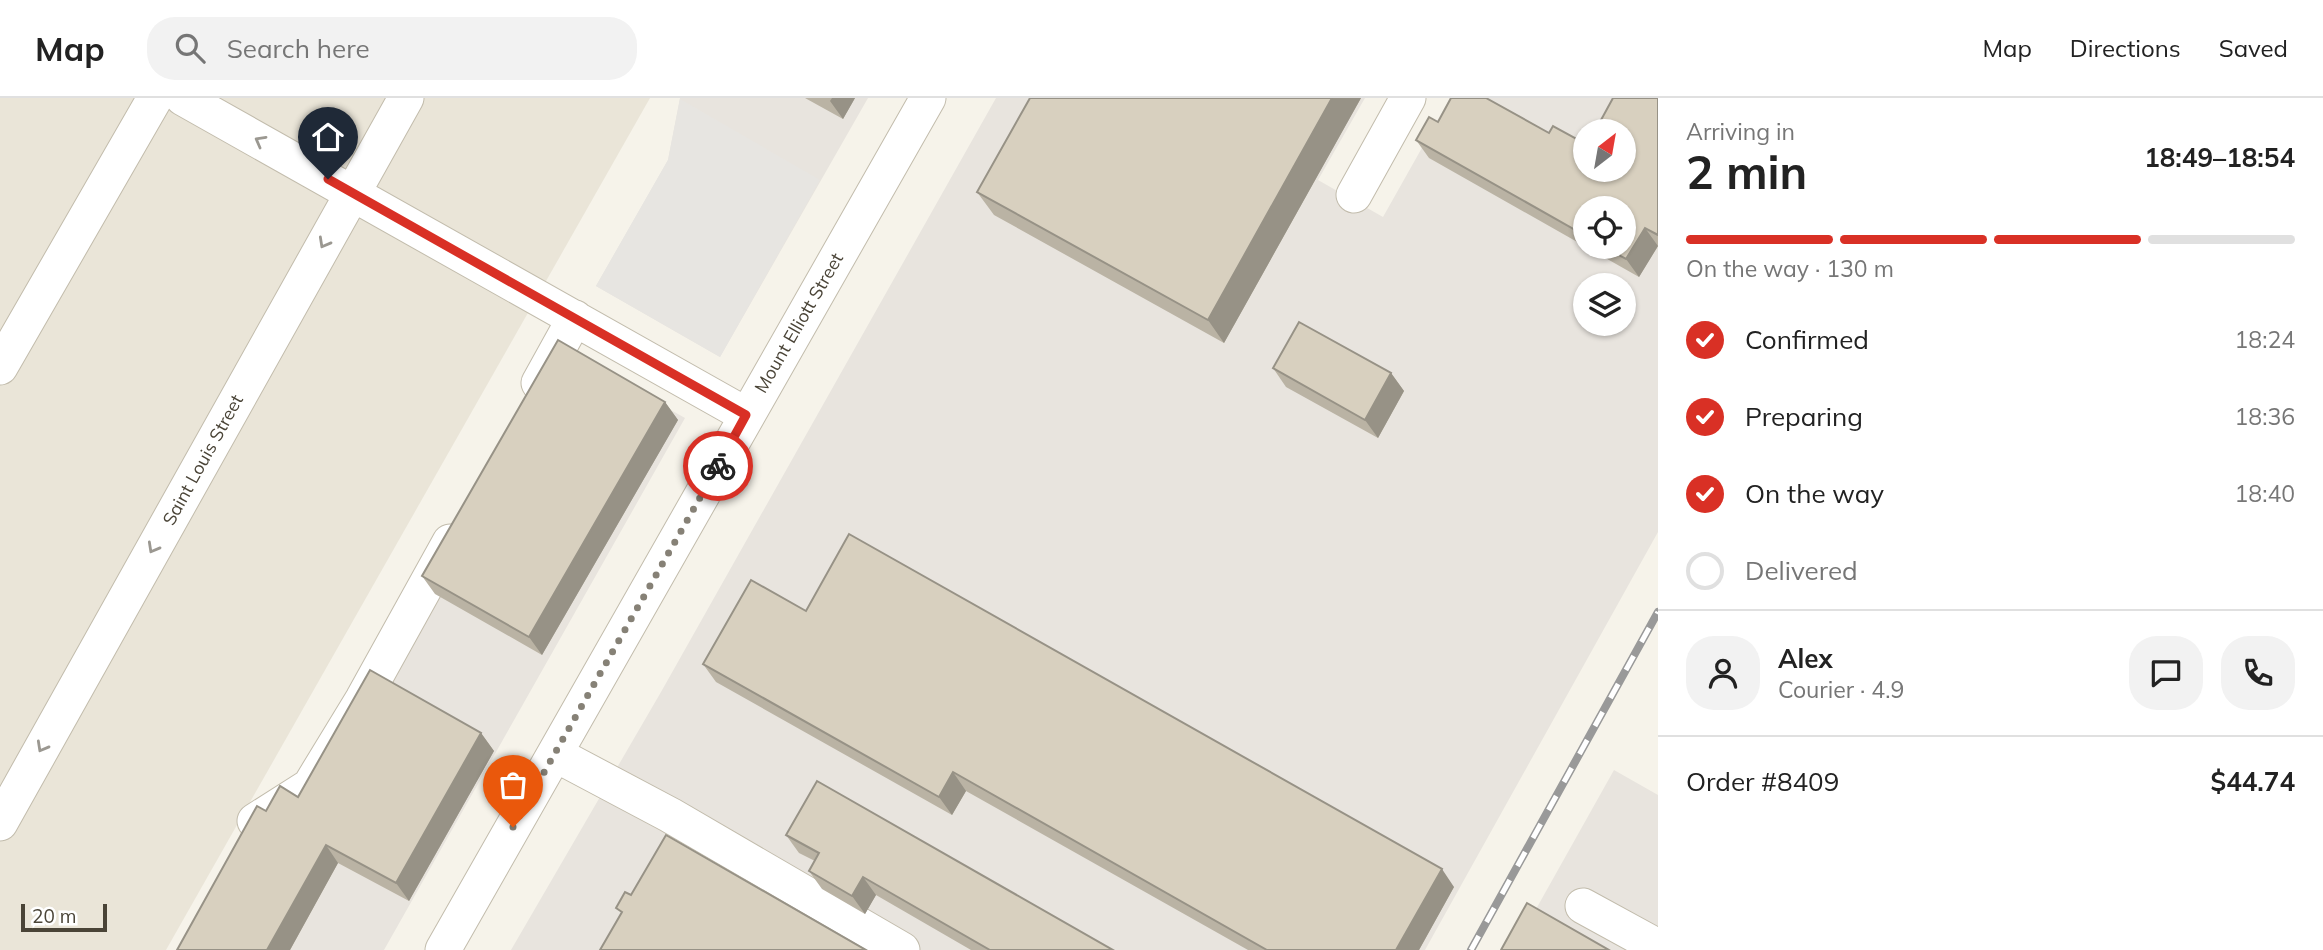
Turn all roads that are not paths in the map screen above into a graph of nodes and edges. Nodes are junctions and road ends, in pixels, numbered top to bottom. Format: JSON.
{"nodes":[{"id":1,"x":155,"y":98,"type":"edge"},
{"id":2,"x":183,"y":98,"type":"edge"},
{"id":3,"x":406,"y":98,"type":"edge"},
{"id":4,"x":928,"y":98,"type":"edge"},
{"id":5,"x":1408,"y":98,"type":"edge"},
{"id":6,"x":352,"y":193,"type":"junction"},
{"id":7,"x":1354,"y":195,"type":"dead end"},
{"id":8,"x":575,"y":318,"type":"junction"},
{"id":9,"x":0,"y":367,"type":"edge"},
{"id":10,"x":522,"y":412,"type":"edge"},
{"id":11,"x":746,"y":415,"type":"junction"},
{"id":12,"x":469,"y":508,"type":"edge"},
{"id":13,"x":555,"y":754,"type":"junction"},
{"id":14,"x":0,"y":823,"type":"edge"},
{"id":15,"x":238,"y":847,"type":"edge"},
{"id":16,"x":1583,"y":906,"type":"dead end"},
{"id":17,"x":1658,"y":947,"type":"edge"},
{"id":18,"x":443,"y":950,"type":"edge"},
{"id":19,"x":902,"y":950,"type":"edge"}],
"edges":[{"from":1,"to":9,"type":"street"},
{"from":6,"to":2,"type":"street","one_way":true},
{"from":3,"to":6,"type":"street","name":"Saint Louis Street"},
{"from":4,"to":11,"type":"street","name":"Mount Elliott Street"},
{"from":5,"to":7,"type":"street"},
{"from":6,"to":8,"type":"street"},
{"from":6,"to":14,"type":"street","name":"Saint Louis Street","one_way":true},
{"from":8,"to":10,"type":"street"},
{"from":8,"to":11,"type":"street"},
{"from":11,"to":13,"type":"street","name":"Mount Elliott Street"},
{"from":12,"to":15,"type":"street"},
{"from":13,"to":18,"type":"street","name":"Mount Elliott Street"},
{"from":13,"to":19,"type":"street"},
{"from":16,"to":17,"type":"street"}]}
